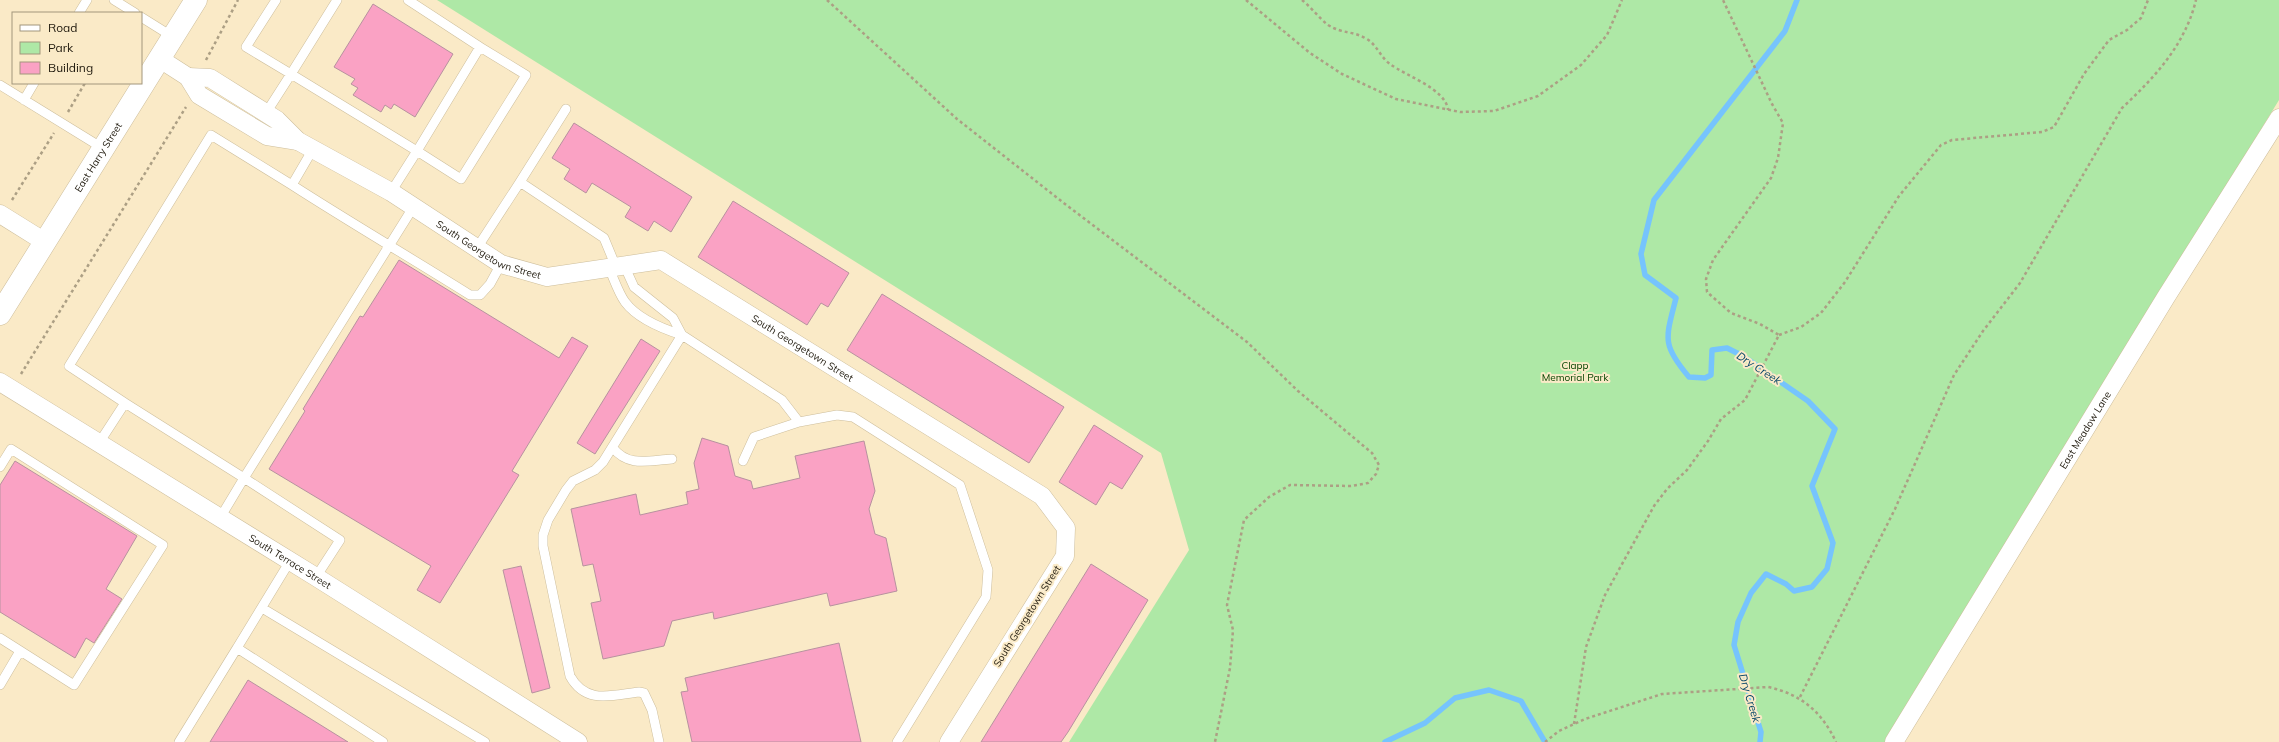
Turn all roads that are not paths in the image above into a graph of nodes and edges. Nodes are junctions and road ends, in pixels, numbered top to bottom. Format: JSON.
{"nodes":[{"id":1,"x":87,"y":0,"type":"edge"},
{"id":2,"x":114,"y":0,"type":"edge"},
{"id":3,"x":196,"y":0,"type":"edge"},
{"id":4,"x":276,"y":0,"type":"edge"},
{"id":5,"x":337,"y":0,"type":"edge"},
{"id":6,"x":408,"y":0,"type":"edge"},
{"id":7,"x":80,"y":12,"type":"edge"},
{"id":8,"x":133,"y":12,"type":"edge"},
{"id":9,"x":142,"y":18,"type":"edge"},
{"id":10,"x":174,"y":37,"type":"junction"},
{"id":11,"x":480,"y":46,"type":"junction"},
{"id":12,"x":160,"y":59,"type":"junction"},
{"id":13,"x":291,"y":74,"type":"junction"},
{"id":14,"x":194,"y":80,"type":"junction"},
{"id":15,"x":33,"y":84,"type":"edge"},
{"id":16,"x":0,"y":85,"type":"edge"},
{"id":17,"x":24,"y":100,"type":"junction"},
{"id":18,"x":566,"y":109,"type":"dead end"},
{"id":19,"x":266,"y":113,"type":"junction"},
{"id":20,"x":2279,"y":118,"type":"edge"},
{"id":21,"x":306,"y":145,"type":"junction"},
{"id":22,"x":104,"y":149,"type":"junction"},
{"id":23,"x":417,"y":151,"type":"junction"},
{"id":24,"x":520,"y":182,"type":"junction"},
{"id":25,"x":292,"y":185,"type":"junction"},
{"id":26,"x":391,"y":192,"type":"junction"},
{"id":27,"x":414,"y":206,"type":"junction"},
{"id":28,"x":1,"y":214,"type":"edge"},
{"id":29,"x":45,"y":242,"type":"junction"},
{"id":30,"x":389,"y":246,"type":"junction"},
{"id":31,"x":477,"y":248,"type":"junction"},
{"id":32,"x":501,"y":264,"type":"junction"},
{"id":33,"x":616,"y":267,"type":"junction"},
{"id":34,"x":0,"y":314,"type":"edge"},
{"id":35,"x":682,"y":335,"type":"junction"},
{"id":36,"x":6,"y":386,"type":"edge"},
{"id":37,"x":125,"y":403,"type":"junction"},
{"id":38,"x":799,"y":422,"type":"junction"},
{"id":39,"x":99,"y":443,"type":"junction"},
{"id":40,"x":613,"y":448,"type":"junction"},
{"id":41,"x":672,"y":459,"type":"dead end"},
{"id":42,"x":743,"y":461,"type":"dead end"},
{"id":43,"x":0,"y":467,"type":"edge"},
{"id":44,"x":244,"y":478,"type":"junction"},
{"id":45,"x":220,"y":518,"type":"junction"},
{"id":46,"x":290,"y":561,"type":"junction"},
{"id":47,"x":316,"y":577,"type":"junction"},
{"id":48,"x":262,"y":608,"type":"junction"},
{"id":49,"x":0,"y":638,"type":"edge"},
{"id":50,"x":237,"y":648,"type":"junction"},
{"id":51,"x":20,"y":651,"type":"junction"},
{"id":52,"x":0,"y":685,"type":"edge"},
{"id":53,"x":178,"y":742,"type":"edge"},
{"id":54,"x":382,"y":742,"type":"edge"},
{"id":55,"x":485,"y":742,"type":"edge"},
{"id":56,"x":578,"y":742,"type":"edge"},
{"id":57,"x":659,"y":742,"type":"edge"},
{"id":58,"x":897,"y":742,"type":"edge"},
{"id":59,"x":949,"y":742,"type":"edge"},
{"id":60,"x":1894,"y":742,"type":"edge"}],
"edges":[{"from":1,"to":7,"type":"lane"},
{"from":2,"to":8,"type":"lane"},
{"from":3,"to":10,"type":"main road","name":"East Harry Street"},
{"from":4,"to":13,"type":"lane"},
{"from":5,"to":13,"type":"lane"},
{"from":6,"to":11,"type":"lane"},
{"from":9,"to":10,"type":"lane"},
{"from":10,"to":12,"type":"main road","name":"East Harry Street"},
{"from":11,"to":23,"type":"lane"},
{"from":11,"to":23,"type":"lane"},
{"from":12,"to":14,"type":"street","name":"South Georgetown Street"},
{"from":12,"to":22,"type":"main road","name":"East Harry Street"},
{"from":13,"to":19,"type":"lane"},
{"from":13,"to":23,"type":"lane"},
{"from":14,"to":19,"type":"street","name":"South Georgetown Street"},
{"from":14,"to":21,"type":"street","name":"South Georgetown Street"},
{"from":15,"to":17,"type":"lane"},
{"from":16,"to":17,"type":"lane"},
{"from":17,"to":22,"type":"lane"},
{"from":18,"to":24,"type":"lane"},
{"from":19,"to":21,"type":"street","name":"South Georgetown Street"},
{"from":20,"to":60,"type":"street","name":"East Meadow Lane"},
{"from":21,"to":25,"type":"lane"},
{"from":21,"to":26,"type":"street","name":"South Georgetown Street"},
{"from":22,"to":29,"type":"main road","name":"East Harry Street"},
{"from":23,"to":26,"type":"lane"},
{"from":24,"to":31,"type":"lane"},
{"from":24,"to":33,"type":"lane"},
{"from":25,"to":30,"type":"lane"},
{"from":25,"to":37,"type":"lane"},
{"from":26,"to":27,"type":"street","name":"South Georgetown Street"},
{"from":27,"to":30,"type":"lane"},
{"from":27,"to":31,"type":"street","name":"South Georgetown Street"},
{"from":28,"to":29,"type":"street"},
{"from":29,"to":34,"type":"main road","name":"East Harry Street"},
{"from":30,"to":32,"type":"lane"},
{"from":30,"to":44,"type":"lane"},
{"from":31,"to":32,"type":"street","name":"South Georgetown Street"},
{"from":32,"to":33,"type":"street","name":"South Georgetown Street"},
{"from":33,"to":35,"type":"lane"},
{"from":33,"to":35,"type":"lane"},
{"from":33,"to":59,"type":"street","name":"South Georgetown Street"},
{"from":35,"to":38,"type":"lane"},
{"from":35,"to":40,"type":"lane"},
{"from":36,"to":39,"type":"street","name":"South Terrace Street"},
{"from":37,"to":39,"type":"lane"},
{"from":37,"to":44,"type":"lane"},
{"from":38,"to":42,"type":"lane"},
{"from":38,"to":58,"type":"lane"},
{"from":39,"to":45,"type":"street","name":"South Terrace Street"},
{"from":40,"to":41,"type":"lane"},
{"from":40,"to":57,"type":"lane"},
{"from":43,"to":51,"type":"lane"},
{"from":44,"to":45,"type":"lane"},
{"from":44,"to":47,"type":"lane"},
{"from":45,"to":46,"type":"street","name":"South Terrace Street"},
{"from":46,"to":47,"type":"street","name":"South Terrace Street"},
{"from":46,"to":48,"type":"lane"},
{"from":47,"to":56,"type":"street","name":"South Terrace Street"},
{"from":48,"to":50,"type":"lane"},
{"from":48,"to":55,"type":"lane"},
{"from":49,"to":51,"type":"lane"},
{"from":50,"to":53,"type":"lane"},
{"from":50,"to":54,"type":"lane"},
{"from":51,"to":52,"type":"lane"}]}
